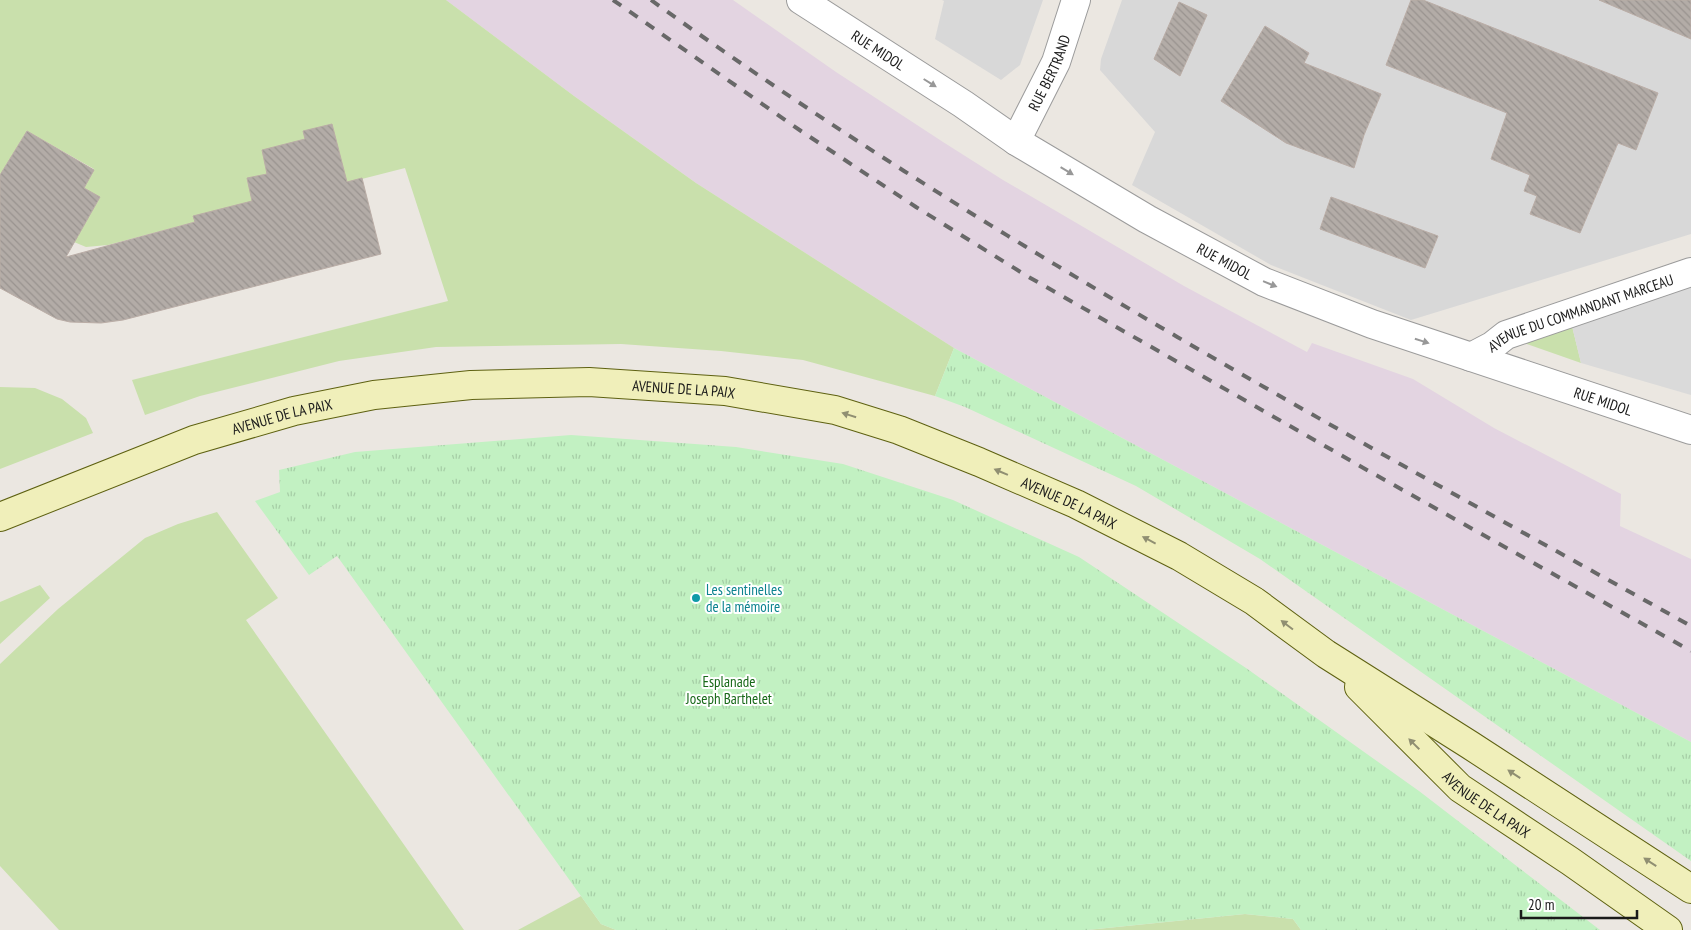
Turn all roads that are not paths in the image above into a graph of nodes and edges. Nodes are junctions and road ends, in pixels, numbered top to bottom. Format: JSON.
{"nodes":[{"id":1,"x":801,"y":0,"type":"edge"},
{"id":2,"x":1076,"y":0,"type":"edge"},
{"id":3,"x":1016,"y":141,"type":"junction"},
{"id":4,"x":1691,"y":272,"type":"edge"},
{"id":5,"x":1471,"y":357,"type":"junction"},
{"id":6,"x":1691,"y":430,"type":"edge"},
{"id":7,"x":0,"y":517,"type":"edge"},
{"id":8,"x":1326,"y":654,"type":"junction"},
{"id":9,"x":1691,"y":889,"type":"edge"},
{"id":10,"x":1668,"y":930,"type":"edge"}],
"edges":[{"from":1,"to":3,"type":"street","name":"RUE MIDOL","one_way":true},
{"from":2,"to":3,"type":"street","name":"RUE BERTRAND"},
{"from":3,"to":5,"type":"street","name":"RUE MIDOL","one_way":true},
{"from":4,"to":5,"type":"street","name":"AVENUE DU COMMANDANT MARCEAU"},
{"from":5,"to":6,"type":"street","name":"RUE MIDOL"},
{"from":8,"to":7,"type":"main road","name":"AVENUE DE LA PAIX","one_way":true},
{"from":9,"to":8,"type":"main road","name":"AVENUE DE LA PAIX","one_way":true},
{"from":10,"to":8,"type":"main road","name":"AVENUE DE LA PAIX","one_way":true}]}
